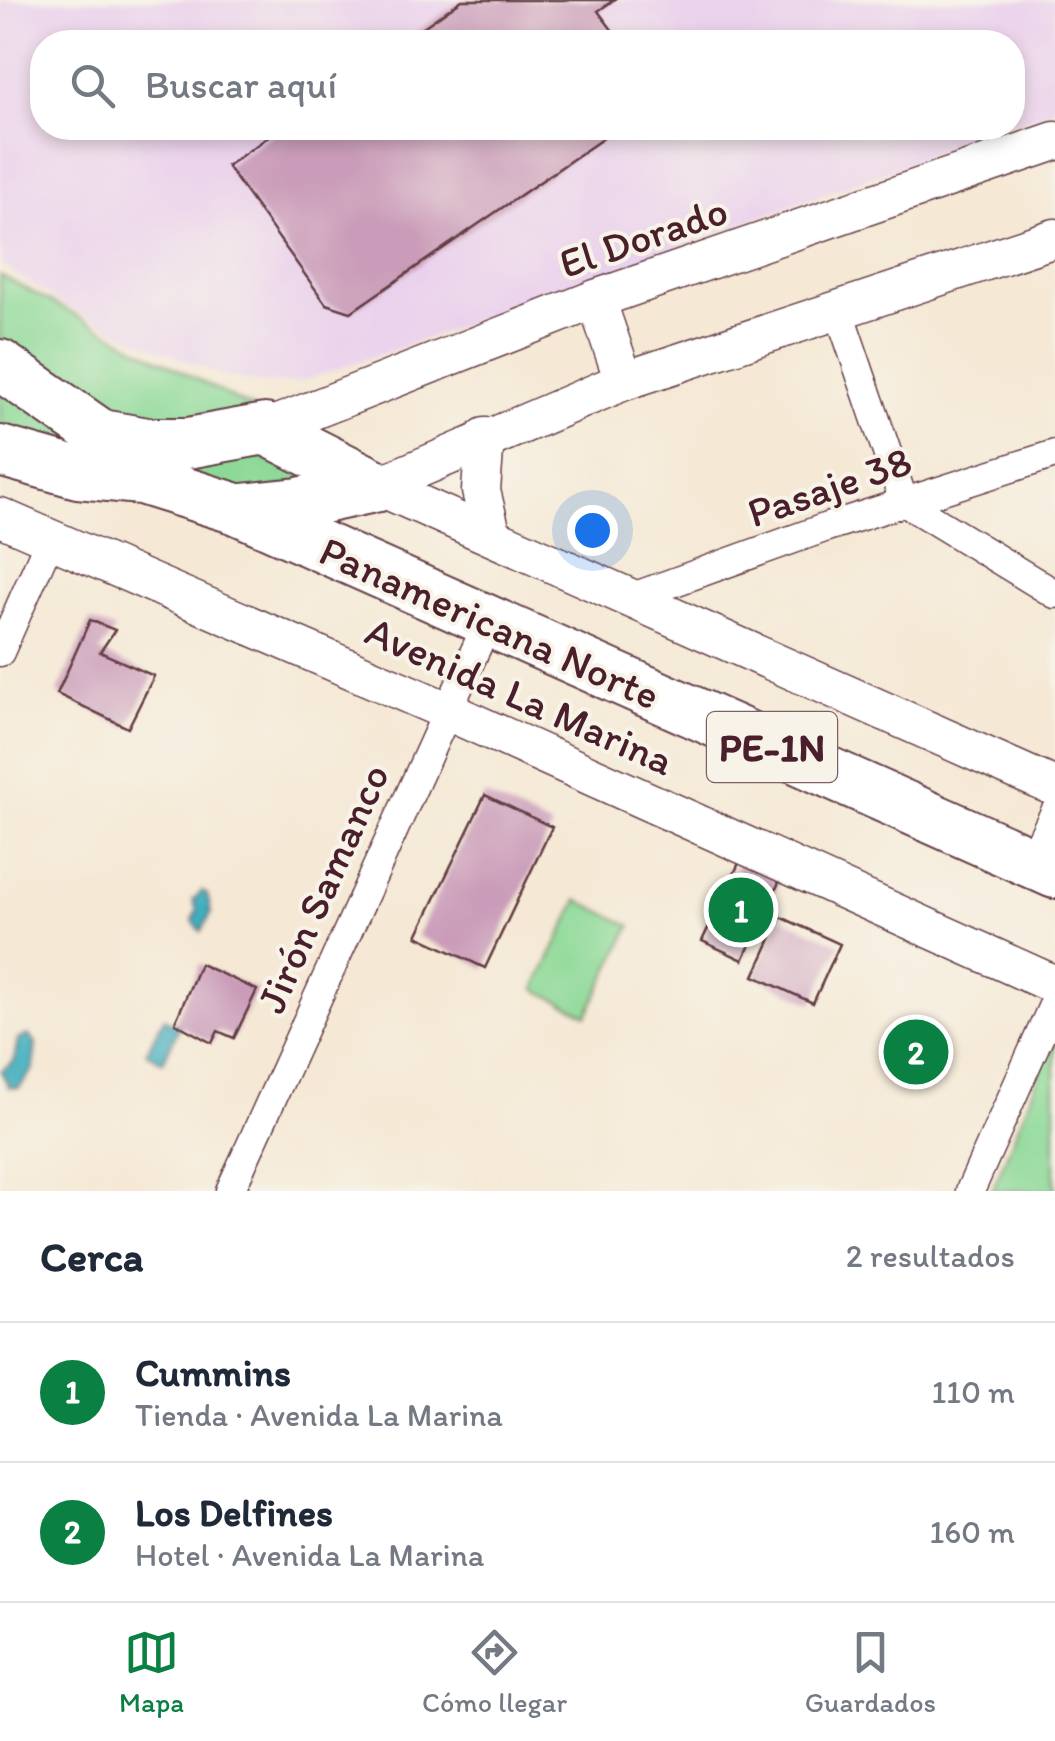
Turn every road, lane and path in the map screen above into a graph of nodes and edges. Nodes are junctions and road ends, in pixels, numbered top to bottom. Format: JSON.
{"nodes":[{"id":1,"x":1055,"y":141,"type":"edge"},
{"id":2,"x":1055,"y":238,"type":"edge"},
{"id":3,"x":596,"y":299,"type":"junction"},
{"id":4,"x":838,"y":310,"type":"junction"},
{"id":5,"x":0,"y":365,"type":"edge"},
{"id":6,"x":624,"y":381,"type":"junction"},
{"id":7,"x":265,"y":428,"type":"junction"},
{"id":8,"x":101,"y":435,"type":"junction"},
{"id":9,"x":485,"y":437,"type":"junction"},
{"id":10,"x":0,"y":451,"type":"edge"},
{"id":11,"x":1055,"y":454,"type":"edge"},
{"id":12,"x":141,"y":479,"type":"junction"},
{"id":13,"x":378,"y":486,"type":"junction"},
{"id":14,"x":904,"y":502,"type":"junction"},
{"id":15,"x":237,"y":509,"type":"junction"},
{"id":16,"x":0,"y":517,"type":"edge"},
{"id":17,"x":491,"y":532,"type":"junction"},
{"id":18,"x":50,"y":539,"type":"junction"},
{"id":19,"x":1055,"y":594,"type":"edge"},
{"id":20,"x":630,"y":598,"type":"junction"},
{"id":21,"x":489,"y":620,"type":"junction"},
{"id":22,"x":0,"y":652,"type":"edge"},
{"id":23,"x":445,"y":710,"type":"junction"},
{"id":24,"x":1055,"y":787,"type":"edge"},
{"id":25,"x":1055,"y":812,"type":"edge"},
{"id":26,"x":1043,"y":868,"type":"edge"},
{"id":27,"x":1055,"y":986,"type":"edge"},
{"id":28,"x":1055,"y":1000,"type":"edge"},
{"id":29,"x":230,"y":1191,"type":"edge"},
{"id":30,"x":970,"y":1191,"type":"edge"}],
"edges":[{"from":1,"to":3,"type":"main road","name":"El Dorado"},
{"from":2,"to":4,"type":"main road"},
{"from":3,"to":6,"type":"main road"},
{"from":3,"to":7,"type":"main road","name":"El Dorado"},
{"from":4,"to":6,"type":"main road"},
{"from":4,"to":14,"type":"street"},
{"from":5,"to":8,"type":"highway"},
{"from":6,"to":9,"type":"main road"},
{"from":7,"to":8,"type":"highway"},
{"from":7,"to":13,"type":"highway"},
{"from":8,"to":12,"type":"highway"},
{"from":9,"to":13,"type":"main road"},
{"from":9,"to":17,"type":"main road"},
{"from":10,"to":12,"type":"highway","name":"Panamericana Norte","number":"PE-1N"},
{"from":11,"to":14,"type":"street","name":"Pasaje 38"},
{"from":12,"to":15,"type":"highway","name":"Panamericana Norte","number":"PE-1N"},
{"from":13,"to":15,"type":"highway"},
{"from":13,"to":17,"type":"main road"},
{"from":14,"to":19,"type":"street"},
{"from":14,"to":20,"type":"street","name":"Pasaje 38"},
{"from":15,"to":21,"type":"highway","name":"Panamericana Norte","number":"PE-1N"},
{"from":16,"to":18,"type":"main road","name":"Avenida La Marina"},
{"from":17,"to":20,"type":"main road"},
{"from":18,"to":22,"type":"street"},
{"from":18,"to":23,"type":"main road","name":"Avenida La Marina"},
{"from":20,"to":24,"type":"main road"},
{"from":21,"to":23,"type":"street","name":"Jirón Samanco"},
{"from":21,"to":26,"type":"highway","name":"Panamericana Norte","number":"PE-1N"},
{"from":23,"to":27,"type":"main road","name":"Avenida La Marina"},
{"from":23,"to":29,"type":"street","name":"Jirón Samanco"},
{"from":25,"to":26,"type":"street"},
{"from":28,"to":30,"type":"street"}]}
